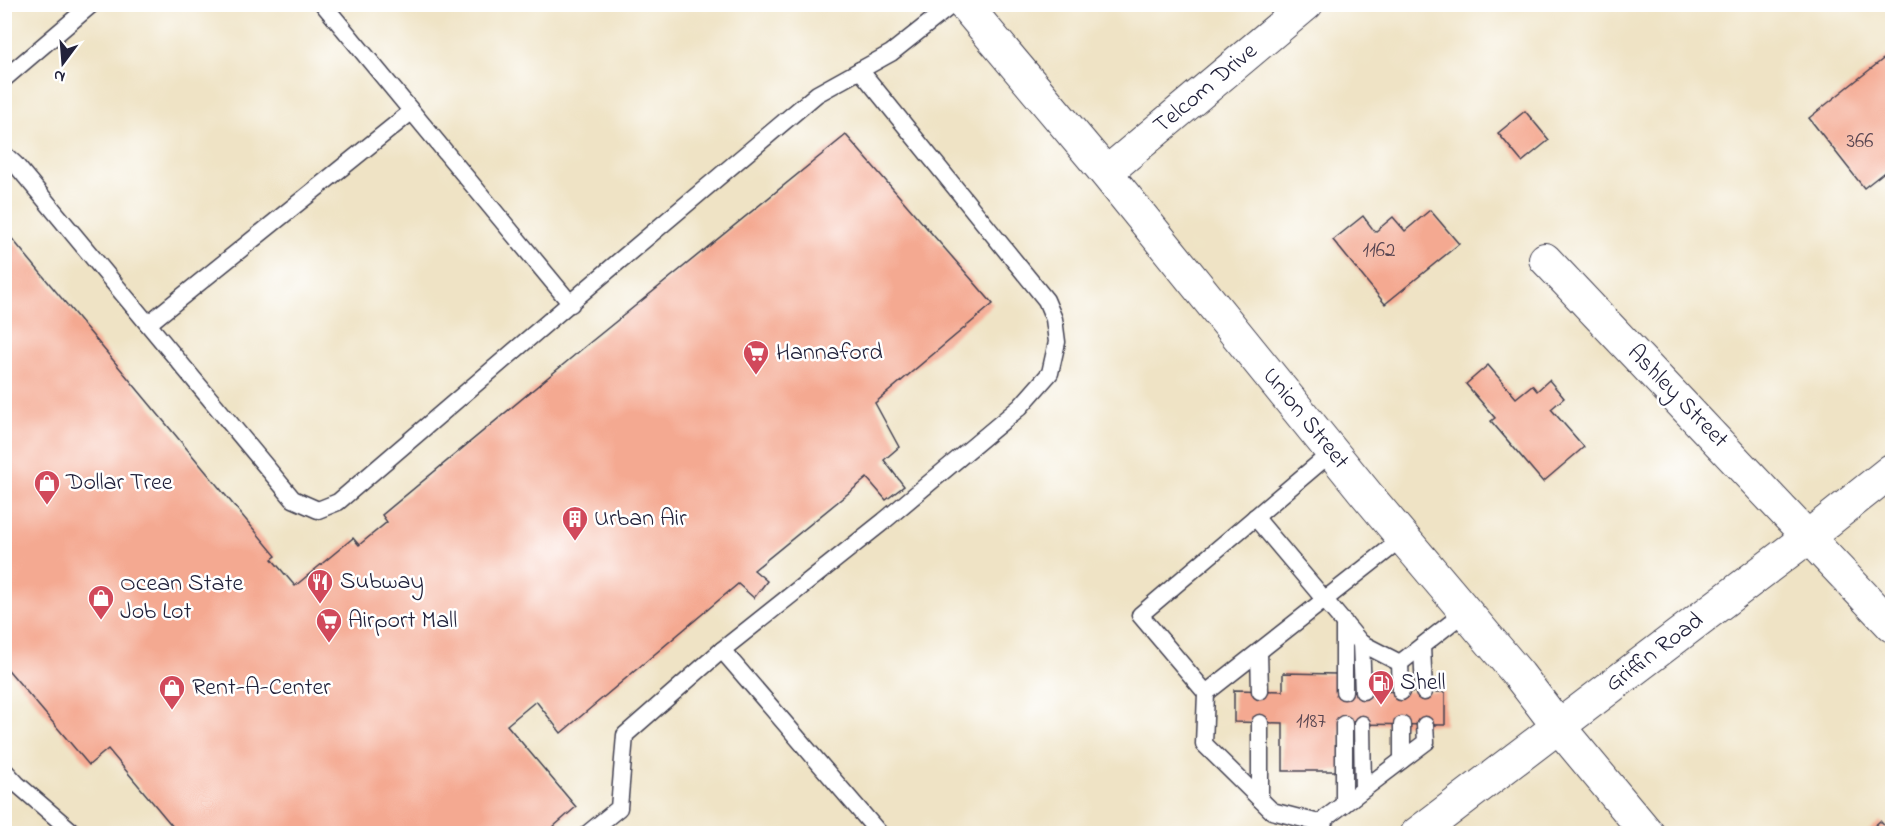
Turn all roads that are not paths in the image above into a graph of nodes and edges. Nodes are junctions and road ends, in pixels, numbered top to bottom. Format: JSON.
{"nodes":[{"id":1,"x":92,"y":4,"type":"edge"},
{"id":2,"x":323,"y":4,"type":"edge"},
{"id":3,"x":953,"y":4,"type":"edge"},
{"id":4,"x":964,"y":4,"type":"edge"},
{"id":5,"x":1306,"y":4,"type":"edge"},
{"id":6,"x":860,"y":70,"type":"junction"},
{"id":7,"x":4,"y":79,"type":"edge"},
{"id":8,"x":411,"y":111,"type":"junction"},
{"id":9,"x":4,"y":154,"type":"edge"},
{"id":10,"x":1106,"y":173,"type":"junction"},
{"id":11,"x":1545,"y":259,"type":"dead end"},
{"id":12,"x":571,"y":304,"type":"junction"},
{"id":13,"x":148,"y":324,"type":"junction"},
{"id":14,"x":1332,"y":452,"type":"junction"},
{"id":15,"x":1893,"y":470,"type":"edge"},
{"id":16,"x":1255,"y":517,"type":"junction"},
{"id":17,"x":1809,"y":536,"type":"junction"},
{"id":18,"x":1402,"y":538,"type":"junction"},
{"id":19,"x":1325,"y":600,"type":"junction"},
{"id":20,"x":1466,"y":612,"type":"junction"},
{"id":21,"x":1344,"y":622,"type":"junction"},
{"id":22,"x":1893,"y":626,"type":"edge"},
{"id":23,"x":1361,"y":643,"type":"junction"},
{"id":24,"x":1422,"y":646,"type":"junction"},
{"id":25,"x":722,"y":650,"type":"junction"},
{"id":26,"x":1259,"y":652,"type":"junction"},
{"id":27,"x":1400,"y":663,"type":"junction"},
{"id":28,"x":1260,"y":691,"type":"dead end"},
{"id":29,"x":1344,"y":691,"type":"dead end"},
{"id":30,"x":1363,"y":691,"type":"dead end"},
{"id":31,"x":1401,"y":692,"type":"dead end"},
{"id":32,"x":1424,"y":692,"type":"dead end"},
{"id":33,"x":1206,"y":693,"type":"junction"},
{"id":34,"x":1260,"y":723,"type":"dead end"},
{"id":35,"x":1344,"y":724,"type":"dead end"},
{"id":36,"x":1362,"y":724,"type":"dead end"},
{"id":37,"x":1402,"y":724,"type":"dead end"},
{"id":38,"x":1425,"y":725,"type":"dead end"},
{"id":39,"x":1558,"y":726,"type":"junction"},
{"id":40,"x":1402,"y":760,"type":"junction"},
{"id":41,"x":4,"y":770,"type":"edge"},
{"id":42,"x":1364,"y":789,"type":"junction"},
{"id":43,"x":1260,"y":799,"type":"junction"},
{"id":44,"x":1344,"y":804,"type":"junction"},
{"id":45,"x":1324,"y":828,"type":"edge"},
{"id":46,"x":75,"y":834,"type":"edge"},
{"id":47,"x":587,"y":834,"type":"edge"},
{"id":48,"x":880,"y":834,"type":"edge"},
{"id":49,"x":1417,"y":834,"type":"edge"},
{"id":50,"x":1648,"y":834,"type":"edge"}],
"edges":[{"from":1,"to":7,"type":"lane"},
{"from":2,"to":8,"type":"lane"},
{"from":3,"to":6,"type":"lane"},
{"from":4,"to":10,"type":"main road","name":"Union Street"},
{"from":5,"to":10,"type":"street","name":"Telcom Drive"},
{"from":6,"to":12,"type":"lane"},
{"from":6,"to":25,"type":"lane"},
{"from":8,"to":12,"type":"lane"},
{"from":8,"to":13,"type":"lane"},
{"from":9,"to":13,"type":"lane"},
{"from":10,"to":14,"type":"main road","name":"Union Street"},
{"from":11,"to":17,"type":"street","name":"Ashley Street"},
{"from":12,"to":13,"type":"lane"},
{"from":14,"to":16,"type":"lane"},
{"from":14,"to":18,"type":"main road","name":"Union Street"},
{"from":15,"to":17,"type":"main road","name":"Griffin Road"},
{"from":16,"to":19,"type":"lane"},
{"from":16,"to":33,"type":"lane"},
{"from":17,"to":22,"type":"street","name":"Ashley Street"},
{"from":17,"to":39,"type":"main road","name":"Griffin Road"},
{"from":18,"to":19,"type":"lane"},
{"from":18,"to":20,"type":"main road","name":"Union Street"},
{"from":19,"to":21,"type":"lane"},
{"from":19,"to":26,"type":"lane"},
{"from":20,"to":24,"type":"lane"},
{"from":20,"to":39,"type":"main road","name":"Union Street"},
{"from":21,"to":23,"type":"lane"},
{"from":21,"to":29,"type":"lane"},
{"from":23,"to":27,"type":"lane"},
{"from":23,"to":30,"type":"lane"},
{"from":24,"to":27,"type":"lane"},
{"from":24,"to":32,"type":"lane"},
{"from":25,"to":47,"type":"lane"},
{"from":25,"to":48,"type":"lane"},
{"from":26,"to":28,"type":"lane"},
{"from":26,"to":33,"type":"lane"},
{"from":27,"to":31,"type":"lane"},
{"from":33,"to":43,"type":"lane"},
{"from":34,"to":43,"type":"lane"},
{"from":35,"to":44,"type":"lane"},
{"from":36,"to":42,"type":"lane"},
{"from":37,"to":40,"type":"lane"},
{"from":38,"to":40,"type":"lane"},
{"from":39,"to":49,"type":"main road","name":"Griffin Road"},
{"from":39,"to":50,"type":"main road","name":"Union Street"},
{"from":40,"to":42,"type":"lane"},
{"from":41,"to":46,"type":"lane"},
{"from":42,"to":44,"type":"lane"},
{"from":43,"to":45,"type":"lane"},
{"from":44,"to":45,"type":"lane"}]}
